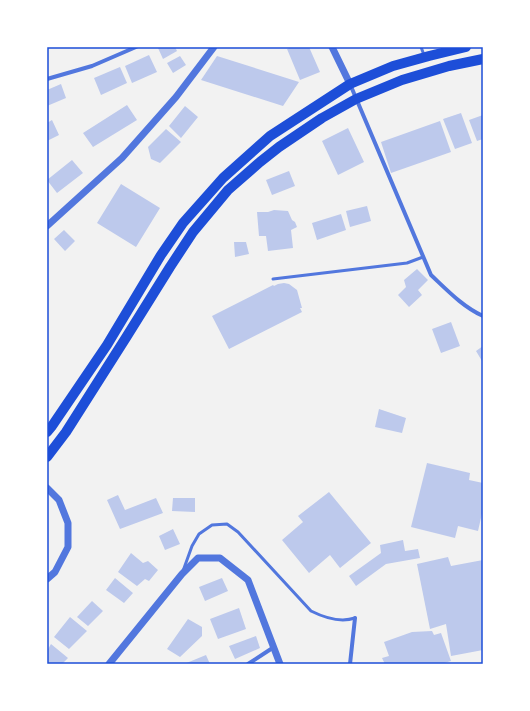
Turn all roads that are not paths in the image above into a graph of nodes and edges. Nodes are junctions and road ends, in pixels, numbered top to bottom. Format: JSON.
{"nodes":[{"id":1,"x":136,"y":47,"type":"edge"},
{"id":2,"x":214,"y":47,"type":"edge"},
{"id":3,"x":332,"y":47,"type":"edge"},
{"id":4,"x":421,"y":47,"type":"edge"},
{"id":5,"x":466,"y":47,"type":"edge"},
{"id":6,"x":424,"y":57,"type":"junction"},
{"id":7,"x":483,"y":59,"type":"edge"},
{"id":8,"x":47,"y":79,"type":"edge"},
{"id":9,"x":350,"y":84,"type":"junction"},
{"id":10,"x":356,"y":99,"type":"junction"},
{"id":11,"x":47,"y":226,"type":"edge"},
{"id":12,"x":423,"y":257,"type":"junction"},
{"id":13,"x":273,"y":279,"type":"dead end"},
{"id":14,"x":483,"y":316,"type":"edge"},
{"id":15,"x":47,"y":432,"type":"edge"},
{"id":16,"x":47,"y":456,"type":"edge"},
{"id":17,"x":47,"y":488,"type":"edge"},
{"id":18,"x":182,"y":574,"type":"junction"},
{"id":19,"x":47,"y":579,"type":"edge"},
{"id":20,"x":355,"y":618,"type":"joint"},
{"id":21,"x":274,"y":647,"type":"junction"},
{"id":22,"x":109,"y":664,"type":"edge"},
{"id":23,"x":248,"y":664,"type":"edge"},
{"id":24,"x":280,"y":664,"type":"edge"},
{"id":25,"x":350,"y":664,"type":"edge"}],
"edges":[{"from":1,"to":8,"type":"street"},
{"from":2,"to":11,"type":"street"},
{"from":3,"to":9,"type":"street"},
{"from":4,"to":6,"type":"lane"},
{"from":5,"to":6,"type":"main road"},
{"from":6,"to":9,"type":"main road"},
{"from":7,"to":10,"type":"main road"},
{"from":9,"to":10,"type":"street"},
{"from":9,"to":15,"type":"main road"},
{"from":10,"to":12,"type":"street"},
{"from":10,"to":16,"type":"main road"},
{"from":12,"to":13,"type":"lane"},
{"from":12,"to":14,"type":"street"},
{"from":17,"to":19,"type":"street"},
{"from":18,"to":20,"type":"lane"},
{"from":18,"to":21,"type":"street"},
{"from":18,"to":22,"type":"street"},
{"from":20,"to":25,"type":"street"},
{"from":21,"to":23,"type":"street"},
{"from":21,"to":24,"type":"street"}]}
